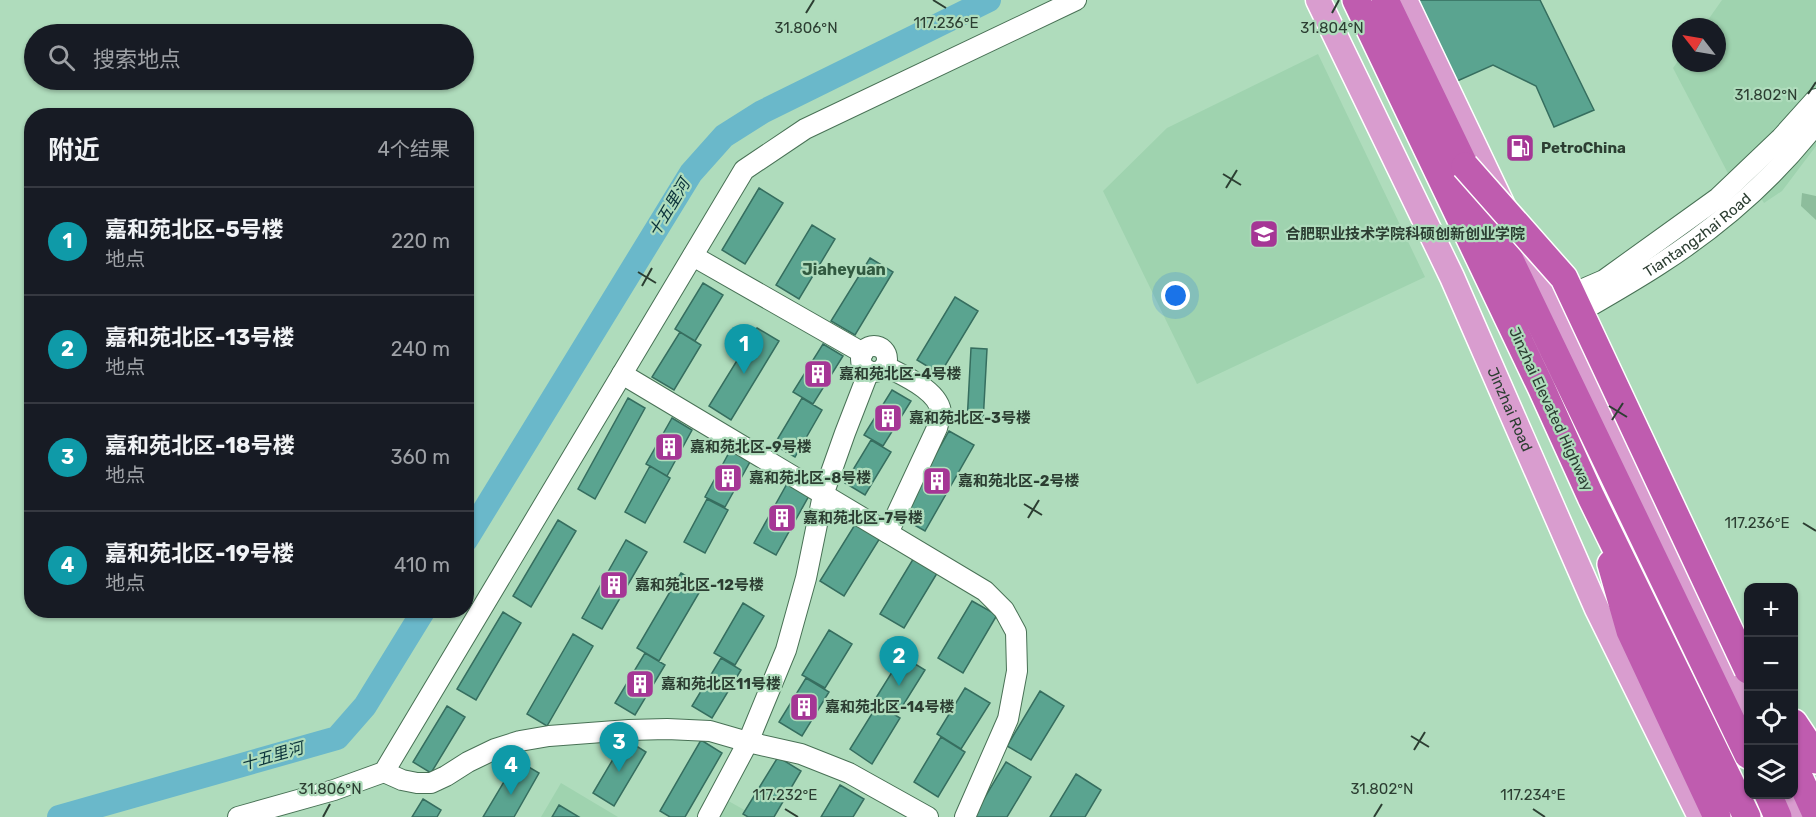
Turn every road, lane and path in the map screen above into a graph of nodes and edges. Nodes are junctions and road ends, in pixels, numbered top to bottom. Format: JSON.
{"nodes":[{"id":1,"x":1076,"y":0,"type":"edge"},
{"id":2,"x":1318,"y":0,"type":"edge"},
{"id":3,"x":1356,"y":0,"type":"edge"},
{"id":4,"x":1385,"y":0,"type":"edge"},
{"id":5,"x":1406,"y":0,"type":"edge"},
{"id":6,"x":1816,"y":99,"type":"edge"},
{"id":7,"x":1816,"y":124,"type":"edge"},
{"id":8,"x":1465,"y":166,"type":"junction"},
{"id":9,"x":693,"y":256,"type":"junction"},
{"id":10,"x":1555,"y":314,"type":"junction"},
{"id":11,"x":872,"y":363,"type":"junction"},
{"id":12,"x":622,"y":374,"type":"junction"},
{"id":13,"x":823,"y":495,"type":"junction"},
{"id":14,"x":1591,"y":497,"type":"junction"},
{"id":15,"x":888,"y":533,"type":"junction"},
{"id":16,"x":1741,"y":650,"type":"edge"},
{"id":17,"x":1744,"y":702,"type":"edge"},
{"id":18,"x":1798,"y":729,"type":"edge"},
{"id":19,"x":748,"y":742,"type":"junction"},
{"id":20,"x":1744,"y":745,"type":"edge"},
{"id":21,"x":1816,"y":760,"type":"edge"},
{"id":22,"x":384,"y":772,"type":"junction"},
{"id":23,"x":1798,"y":775,"type":"edge"},
{"id":24,"x":1770,"y":799,"type":"edge"},
{"id":25,"x":1789,"y":799,"type":"edge"},
{"id":26,"x":1816,"y":814,"type":"edge"},
{"id":27,"x":238,"y":817,"type":"edge"},
{"id":28,"x":708,"y":817,"type":"edge"},
{"id":29,"x":928,"y":817,"type":"edge"},
{"id":30,"x":965,"y":817,"type":"edge"},
{"id":31,"x":1700,"y":817,"type":"edge"},
{"id":32,"x":1718,"y":817,"type":"edge"},
{"id":33,"x":1747,"y":817,"type":"edge"},
{"id":34,"x":1778,"y":817,"type":"edge"},
{"id":35,"x":1798,"y":817,"type":"edge"}],
"edges":[{"from":1,"to":9,"type":"street"},
{"from":2,"to":31,"type":"main road","name":"Jinzhai Road"},
{"from":3,"to":14,"type":"highway","name":"Jinzhai Elevated Highway"},
{"from":4,"to":8,"type":"highway","name":"Jinzhai Elevated Highway"},
{"from":5,"to":10,"type":"main road"},
{"from":6,"to":10,"type":"street"},
{"from":7,"to":10,"type":"street","name":"Tiantangzhai Road"},
{"from":8,"to":16,"type":"highway","bridge":true},
{"from":8,"to":20,"type":"highway","name":"Jinzhai Elevated Highway","bridge":true},
{"from":9,"to":11,"type":"street"},
{"from":9,"to":12,"type":"street"},
{"from":10,"to":17,"type":"main road"},
{"from":11,"to":13,"type":"street"},
{"from":11,"to":15,"type":"street"},
{"from":12,"to":13,"type":"street"},
{"from":12,"to":22,"type":"street"},
{"from":13,"to":15,"type":"street"},
{"from":13,"to":19,"type":"street"},
{"from":14,"to":32,"type":"highway"},
{"from":14,"to":33,"type":"highway","name":"Jinzhai Elevated Highway"},
{"from":15,"to":30,"type":"street"},
{"from":18,"to":21,"type":"highway"},
{"from":19,"to":22,"type":"street"},
{"from":19,"to":28,"type":"street"},
{"from":19,"to":29,"type":"street"},
{"from":22,"to":27,"type":"street"},
{"from":23,"to":26,"type":"highway"},
{"from":24,"to":34,"type":"highway"},
{"from":25,"to":35,"type":"main road"}]}
